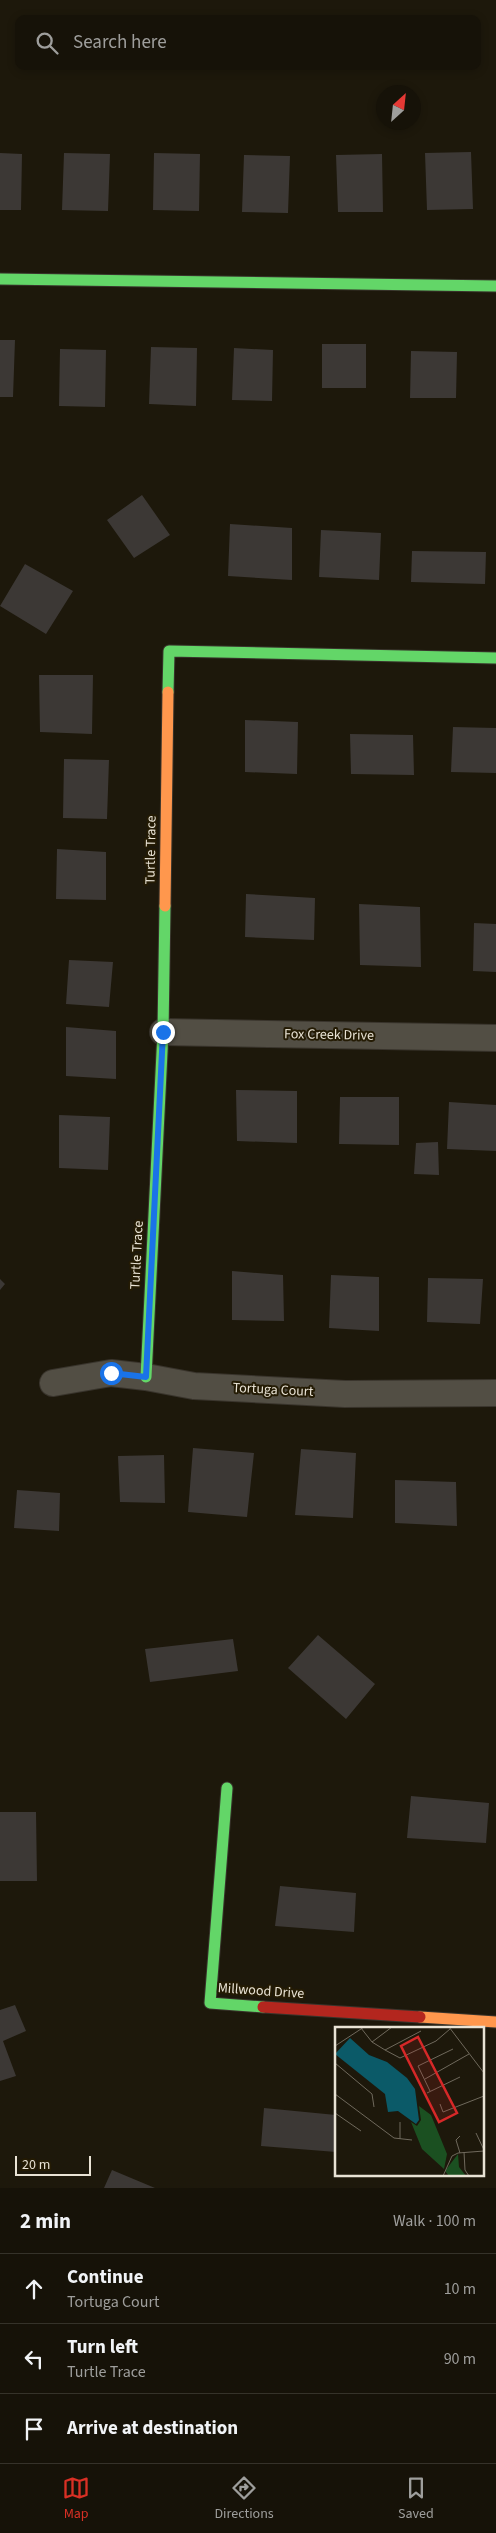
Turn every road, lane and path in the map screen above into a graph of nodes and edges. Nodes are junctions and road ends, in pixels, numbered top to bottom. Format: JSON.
{"nodes":[{"id":1,"x":0,"y":280,"type":"edge"},
{"id":2,"x":496,"y":286,"type":"edge"},
{"id":3,"x":496,"y":658,"type":"edge"},
{"id":4,"x":163,"y":1032,"type":"junction"},
{"id":5,"x":496,"y":1038,"type":"edge"},
{"id":6,"x":146,"y":1377,"type":"junction"},
{"id":7,"x":53,"y":1383,"type":"dead end"},
{"id":8,"x":496,"y":1393,"type":"edge"},
{"id":9,"x":227,"y":1788,"type":"dead end"},
{"id":10,"x":496,"y":2022,"type":"edge"}],
"edges":[{"from":1,"to":2,"type":"street"},
{"from":3,"to":4,"type":"street","name":"Turtle Trace"},
{"from":4,"to":5,"type":"street","name":"Fox Creek Drive"},
{"from":4,"to":6,"type":"street","name":"Turtle Trace"},
{"from":6,"to":7,"type":"street","name":"Tortuga Court"},
{"from":6,"to":8,"type":"street","name":"Tortuga Court"},
{"from":9,"to":10,"type":"street","name":"Millwood Drive"}]}
